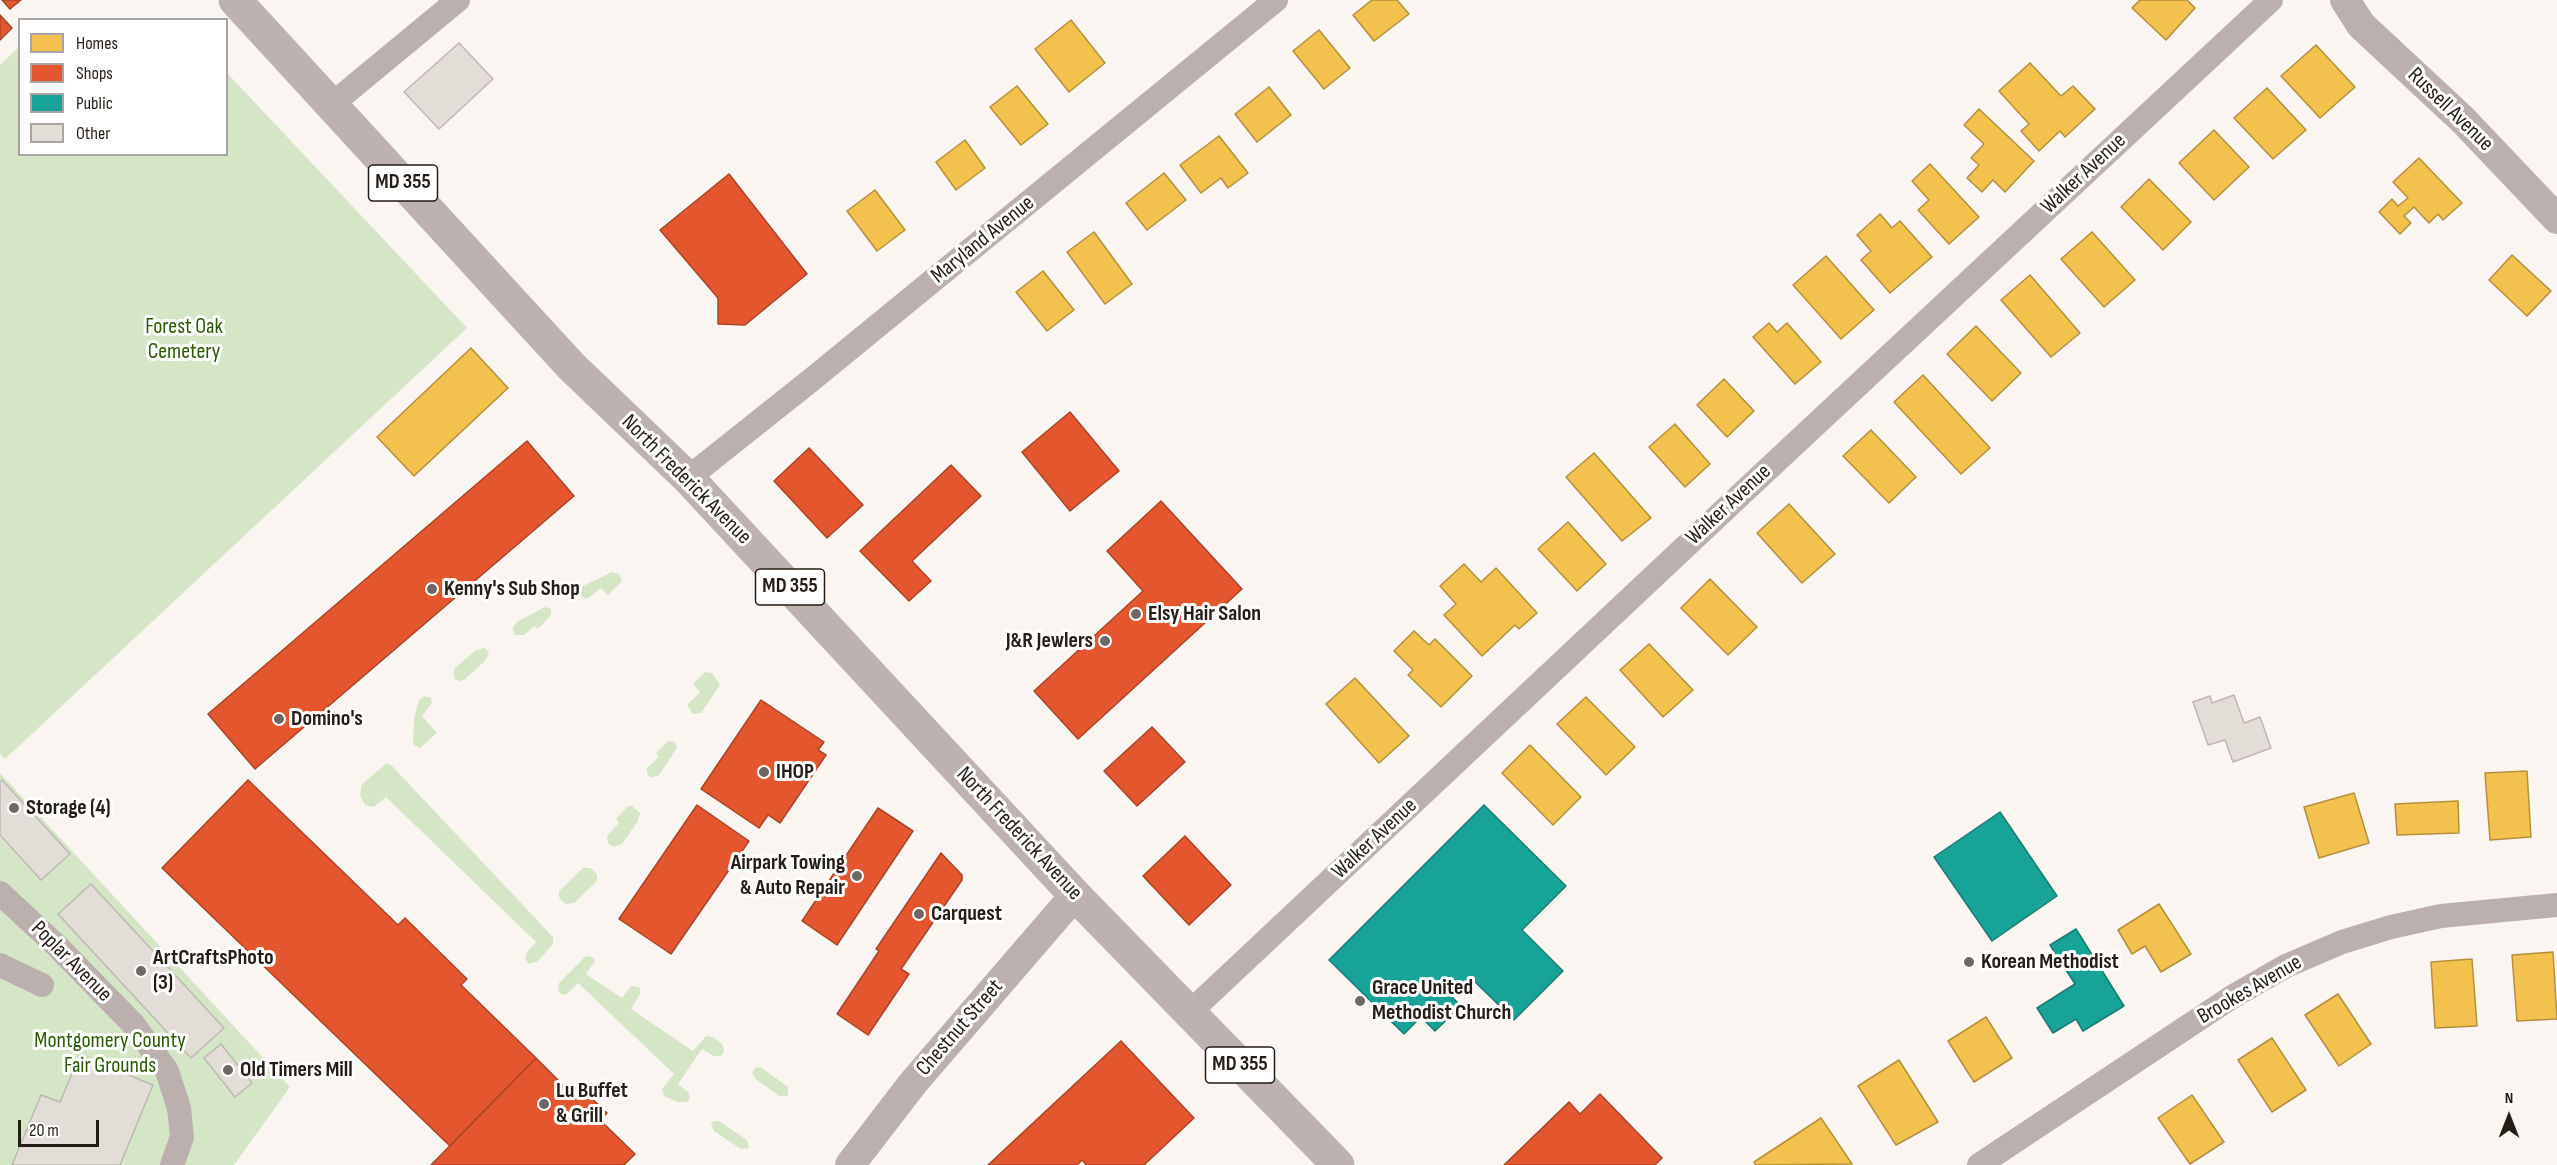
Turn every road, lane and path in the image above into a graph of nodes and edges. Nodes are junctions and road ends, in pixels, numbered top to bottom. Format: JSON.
{"nodes":[{"id":1,"x":235,"y":0,"type":"edge"},
{"id":2,"x":458,"y":0,"type":"edge"},
{"id":3,"x":1276,"y":0,"type":"edge"},
{"id":4,"x":2271,"y":0,"type":"edge"},
{"id":5,"x":2345,"y":0,"type":"edge"},
{"id":6,"x":331,"y":105,"type":"junction"},
{"id":7,"x":2557,"y":219,"type":"edge"},
{"id":8,"x":688,"y":478,"type":"junction"},
{"id":9,"x":0,"y":892,"type":"edge"},
{"id":10,"x":1075,"y":895,"type":"junction"},
{"id":11,"x":2557,"y":905,"type":"edge"},
{"id":12,"x":0,"y":965,"type":"edge"},
{"id":13,"x":42,"y":985,"type":"dead end"},
{"id":14,"x":1189,"y":1013,"type":"junction"},
{"id":15,"x":172,"y":1165,"type":"edge"},
{"id":16,"x":850,"y":1165,"type":"edge"},
{"id":17,"x":1338,"y":1165,"type":"edge"},
{"id":18,"x":1979,"y":1165,"type":"edge"}],
"edges":[{"from":1,"to":6,"type":"main road","name":"North Frederick Avenue","number":"MD 355"},
{"from":2,"to":6,"type":"street"},
{"from":3,"to":8,"type":"street","name":"Maryland Avenue"},
{"from":4,"to":14,"type":"street","name":"Walker Avenue"},
{"from":5,"to":7,"type":"street","name":"Russell Avenue"},
{"from":6,"to":8,"type":"main road","name":"North Frederick Avenue","number":"MD 355"},
{"from":8,"to":10,"type":"main road","name":"North Frederick Avenue","number":"MD 355"},
{"from":9,"to":15,"type":"street","name":"Poplar Avenue"},
{"from":10,"to":14,"type":"main road","name":"North Frederick Avenue","number":"MD 355"},
{"from":10,"to":16,"type":"street","name":"Chestnut Street"},
{"from":11,"to":18,"type":"street","name":"Brookes Avenue"},
{"from":12,"to":13,"type":"street"},
{"from":14,"to":17,"type":"main road","name":"North Frederick Avenue","number":"MD 355"}]}
